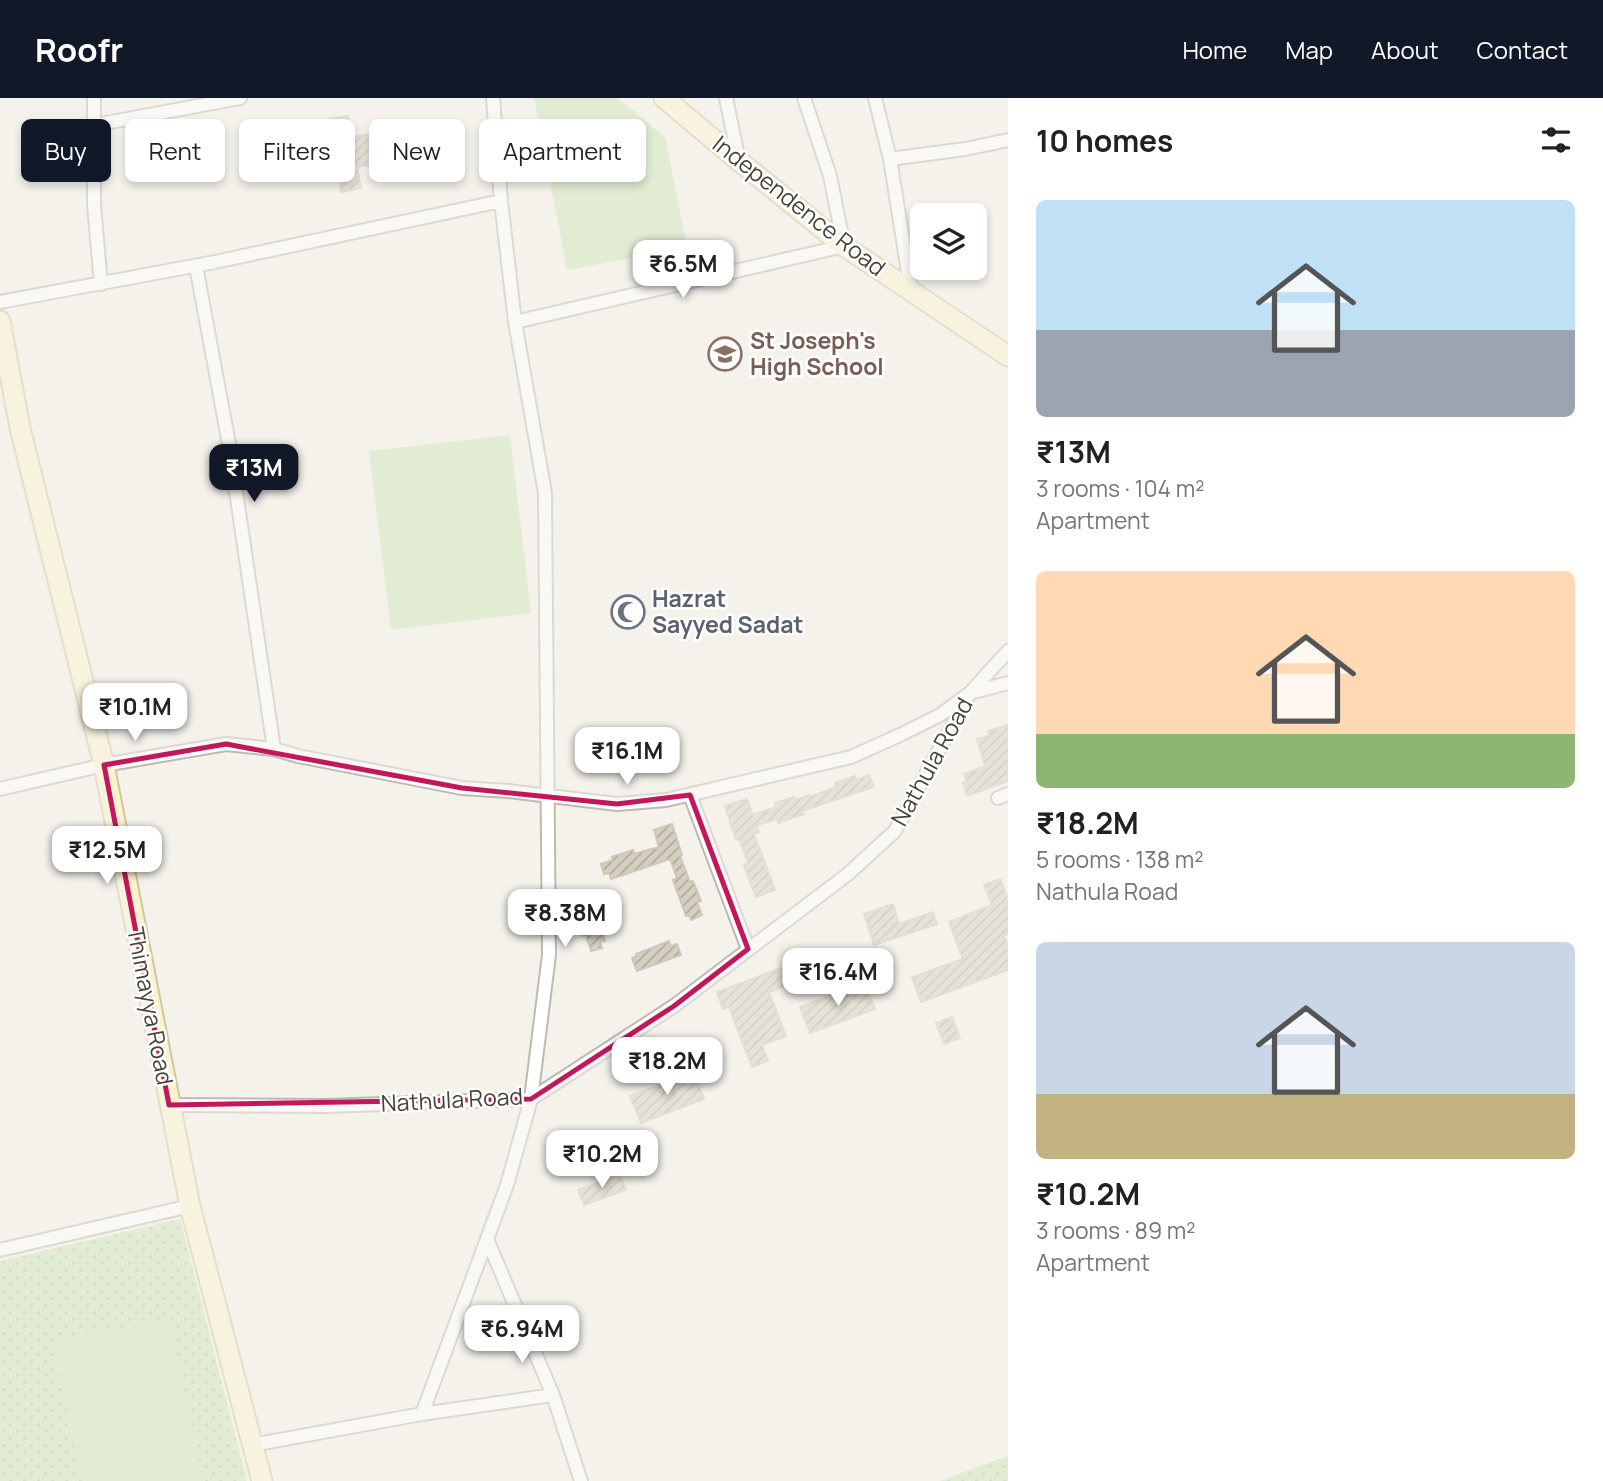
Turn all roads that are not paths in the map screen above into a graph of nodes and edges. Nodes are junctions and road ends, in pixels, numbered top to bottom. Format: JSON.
{"nodes":[{"id":1,"x":94,"y":98,"type":"edge"},
{"id":2,"x":240,"y":98,"type":"edge"},
{"id":3,"x":493,"y":98,"type":"edge"},
{"id":4,"x":664,"y":98,"type":"edge"},
{"id":5,"x":726,"y":98,"type":"edge"},
{"id":6,"x":804,"y":98,"type":"edge"},
{"id":7,"x":875,"y":98,"type":"edge"},
{"id":8,"x":95,"y":119,"type":"edge"},
{"id":9,"x":111,"y":122,"type":"edge"},
{"id":10,"x":1008,"y":140,"type":"edge"},
{"id":11,"x":890,"y":159,"type":"junction"},
{"id":12,"x":739,"y":161,"type":"junction"},
{"id":13,"x":94,"y":182,"type":"edge"},
{"id":14,"x":501,"y":201,"type":"junction"},
{"id":15,"x":844,"y":246,"type":"junction"},
{"id":16,"x":195,"y":266,"type":"junction"},
{"id":17,"x":101,"y":284,"type":"junction"},
{"id":18,"x":911,"y":290,"type":"junction"},
{"id":19,"x":0,"y":302,"type":"edge"},
{"id":20,"x":0,"y":321,"type":"edge"},
{"id":21,"x":515,"y":322,"type":"junction"},
{"id":22,"x":0,"y":326,"type":"edge"},
{"id":23,"x":1008,"y":356,"type":"edge"},
{"id":24,"x":1008,"y":651,"type":"edge"},
{"id":25,"x":1008,"y":683,"type":"edge"},
{"id":26,"x":970,"y":693,"type":"junction"},
{"id":27,"x":274,"y":749,"type":"junction"},
{"id":28,"x":104,"y":765,"type":"junction"},
{"id":29,"x":0,"y":789,"type":"edge"},
{"id":30,"x":690,"y":795,"type":"junction"},
{"id":31,"x":547,"y":796,"type":"junction"},
{"id":32,"x":748,"y":949,"type":"junction"},
{"id":33,"x":531,"y":1099,"type":"junction"},
{"id":34,"x":169,"y":1105,"type":"junction"},
{"id":35,"x":190,"y":1206,"type":"junction"},
{"id":36,"x":487,"y":1239,"type":"junction"},
{"id":37,"x":0,"y":1250,"type":"edge"},
{"id":38,"x":553,"y":1395,"type":"junction"},
{"id":39,"x":422,"y":1414,"type":"junction"},
{"id":40,"x":252,"y":1444,"type":"junction"},
{"id":41,"x":262,"y":1481,"type":"edge"},
{"id":42,"x":581,"y":1481,"type":"edge"}],
"edges":[{"from":1,"to":8,"type":"street"},
{"from":2,"to":9,"type":"street"},
{"from":3,"to":14,"type":"street"},
{"from":4,"to":12,"type":"street","name":"Independence Road"},
{"from":5,"to":12,"type":"street"},
{"from":6,"to":15,"type":"street"},
{"from":7,"to":11,"type":"street"},
{"from":10,"to":11,"type":"street"},
{"from":11,"to":18,"type":"street"},
{"from":12,"to":15,"type":"street","name":"Independence Road"},
{"from":13,"to":17,"type":"street"},
{"from":14,"to":16,"type":"street"},
{"from":14,"to":21,"type":"street"},
{"from":15,"to":18,"type":"street","name":"Independence Road"},
{"from":15,"to":21,"type":"street"},
{"from":16,"to":17,"type":"street"},
{"from":16,"to":27,"type":"street"},
{"from":17,"to":19,"type":"street"},
{"from":18,"to":23,"type":"street","name":"Independence Road"},
{"from":20,"to":22,"type":"street","name":"Thimayya Road"},
{"from":21,"to":31,"type":"street"},
{"from":22,"to":28,"type":"street","name":"Thimayya Road"},
{"from":24,"to":26,"type":"street","name":"Nathula Road"},
{"from":25,"to":26,"type":"street"},
{"from":26,"to":30,"type":"street"},
{"from":26,"to":32,"type":"street","name":"Nathula Road"},
{"from":27,"to":28,"type":"street"},
{"from":27,"to":31,"type":"street"},
{"from":28,"to":29,"type":"street"},
{"from":28,"to":34,"type":"street","name":"Thimayya Road"},
{"from":30,"to":31,"type":"street"},
{"from":30,"to":32,"type":"street"},
{"from":31,"to":33,"type":"street"},
{"from":32,"to":33,"type":"street","name":"Nathula Road"},
{"from":33,"to":34,"type":"street","name":"Nathula Road"},
{"from":33,"to":36,"type":"street"},
{"from":34,"to":35,"type":"street","name":"Thimayya Road"},
{"from":35,"to":37,"type":"street"},
{"from":35,"to":40,"type":"street","name":"Thimayya Road"},
{"from":36,"to":38,"type":"street"},
{"from":36,"to":39,"type":"street"},
{"from":38,"to":39,"type":"street"},
{"from":38,"to":42,"type":"street"},
{"from":39,"to":40,"type":"street"},
{"from":40,"to":41,"type":"street","name":"Thimayya Road"}]}
